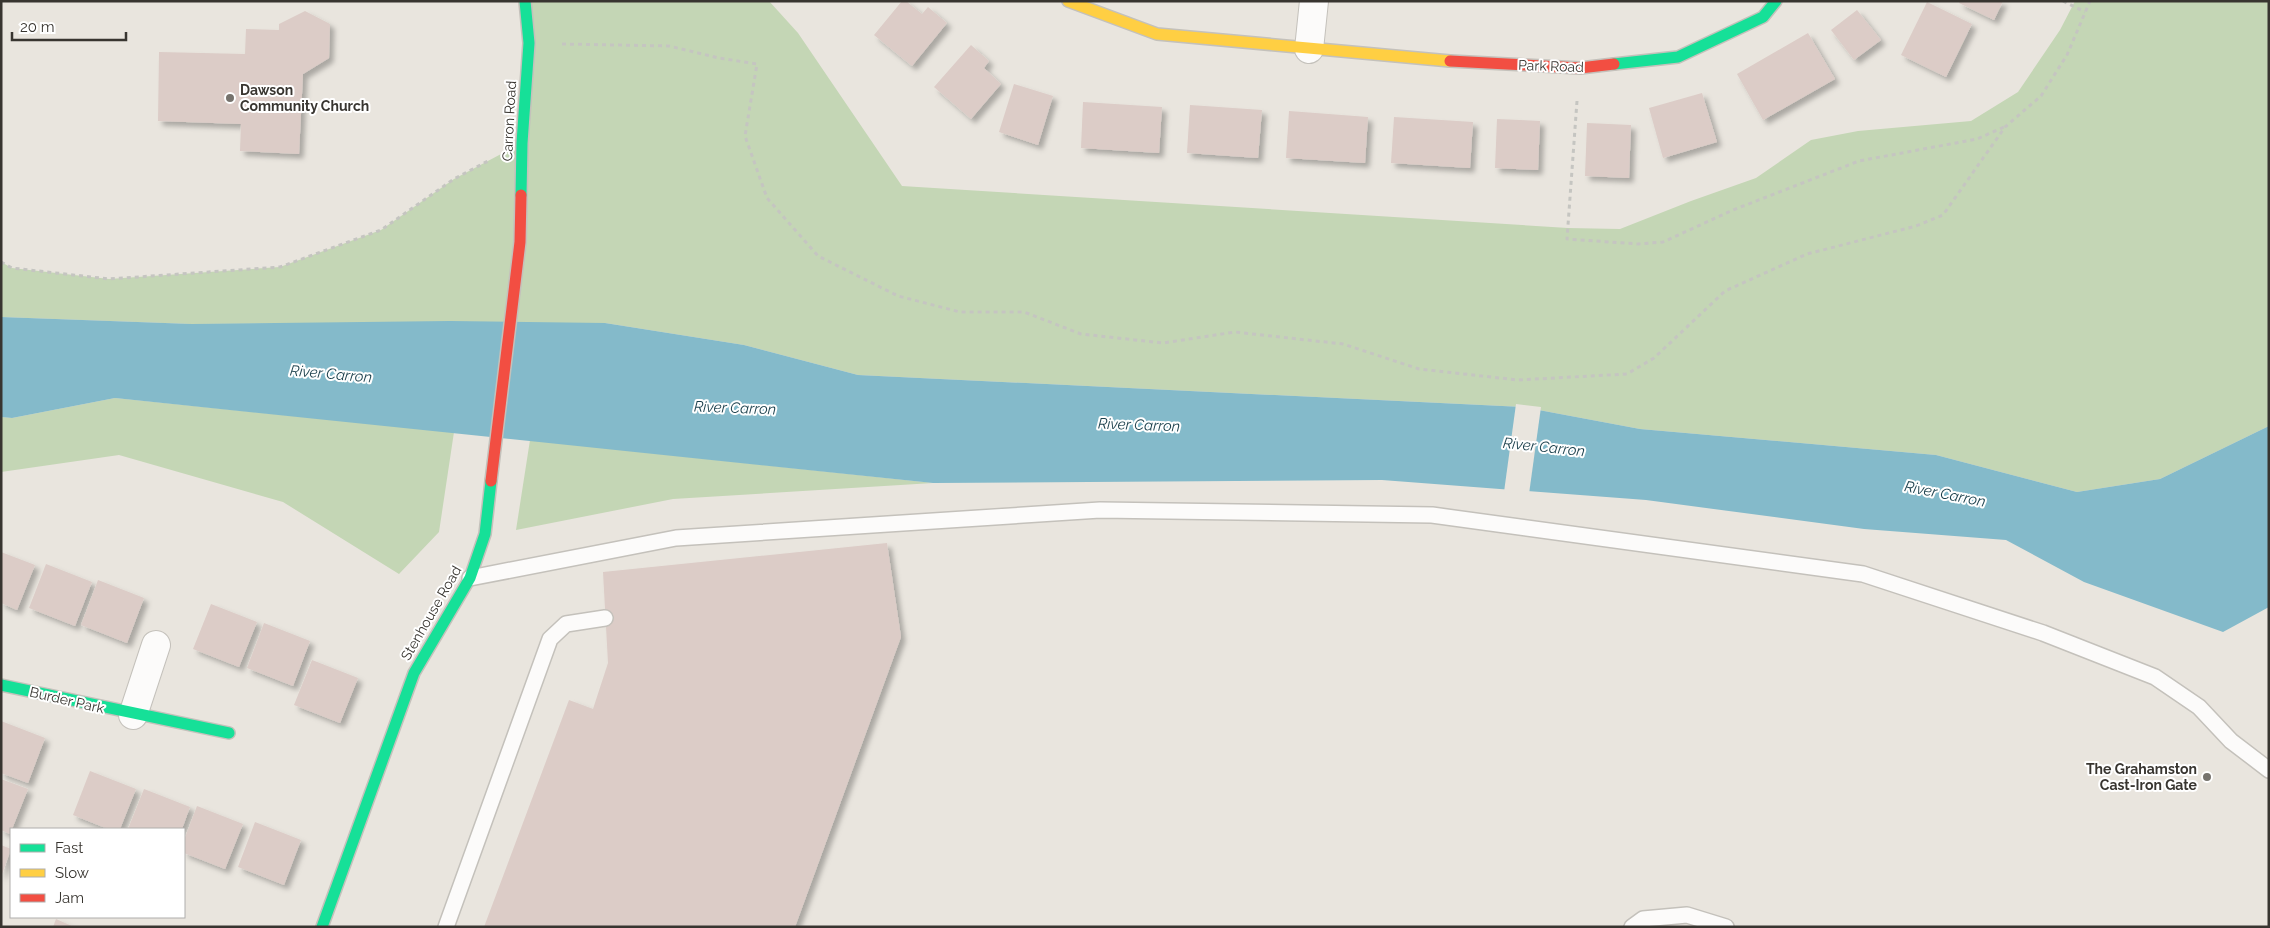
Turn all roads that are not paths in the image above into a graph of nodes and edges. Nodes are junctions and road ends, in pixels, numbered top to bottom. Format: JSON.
{"nodes":[{"id":1,"x":525,"y":1,"type":"edge"},
{"id":2,"x":1068,"y":1,"type":"edge"},
{"id":3,"x":1314,"y":1,"type":"edge"},
{"id":4,"x":1776,"y":1,"type":"edge"},
{"id":5,"x":1309,"y":49,"type":"junction"},
{"id":6,"x":520,"y":242,"type":"joint"},
{"id":7,"x":470,"y":578,"type":"junction"},
{"id":8,"x":605,"y":618,"type":"dead end"},
{"id":9,"x":156,"y":645,"type":"dead end"},
{"id":10,"x":1,"y":685,"type":"edge"},
{"id":11,"x":133,"y":714,"type":"junction"},
{"id":12,"x":229,"y":733,"type":"dead end"},
{"id":13,"x":2269,"y":770,"type":"edge"},
{"id":14,"x":322,"y":927,"type":"edge"},
{"id":15,"x":446,"y":927,"type":"edge"},
{"id":16,"x":1632,"y":927,"type":"edge"},
{"id":17,"x":1726,"y":927,"type":"edge"}],
"edges":[{"from":1,"to":6,"type":"street","name":"Carron Road"},
{"from":2,"to":5,"type":"street","name":"Park Road"},
{"from":3,"to":5,"type":"street"},
{"from":4,"to":5,"type":"street","name":"Park Road"},
{"from":6,"to":7,"type":"street","name":"Stenhouse Road"},
{"from":7,"to":13,"type":"lane"},
{"from":7,"to":14,"type":"street","name":"Stenhouse Road"},
{"from":8,"to":15,"type":"lane"},
{"from":9,"to":11,"type":"street"},
{"from":10,"to":11,"type":"street","name":"Burder Park"},
{"from":11,"to":12,"type":"street","name":"Burder Park"},
{"from":16,"to":17,"type":"lane"}]}
